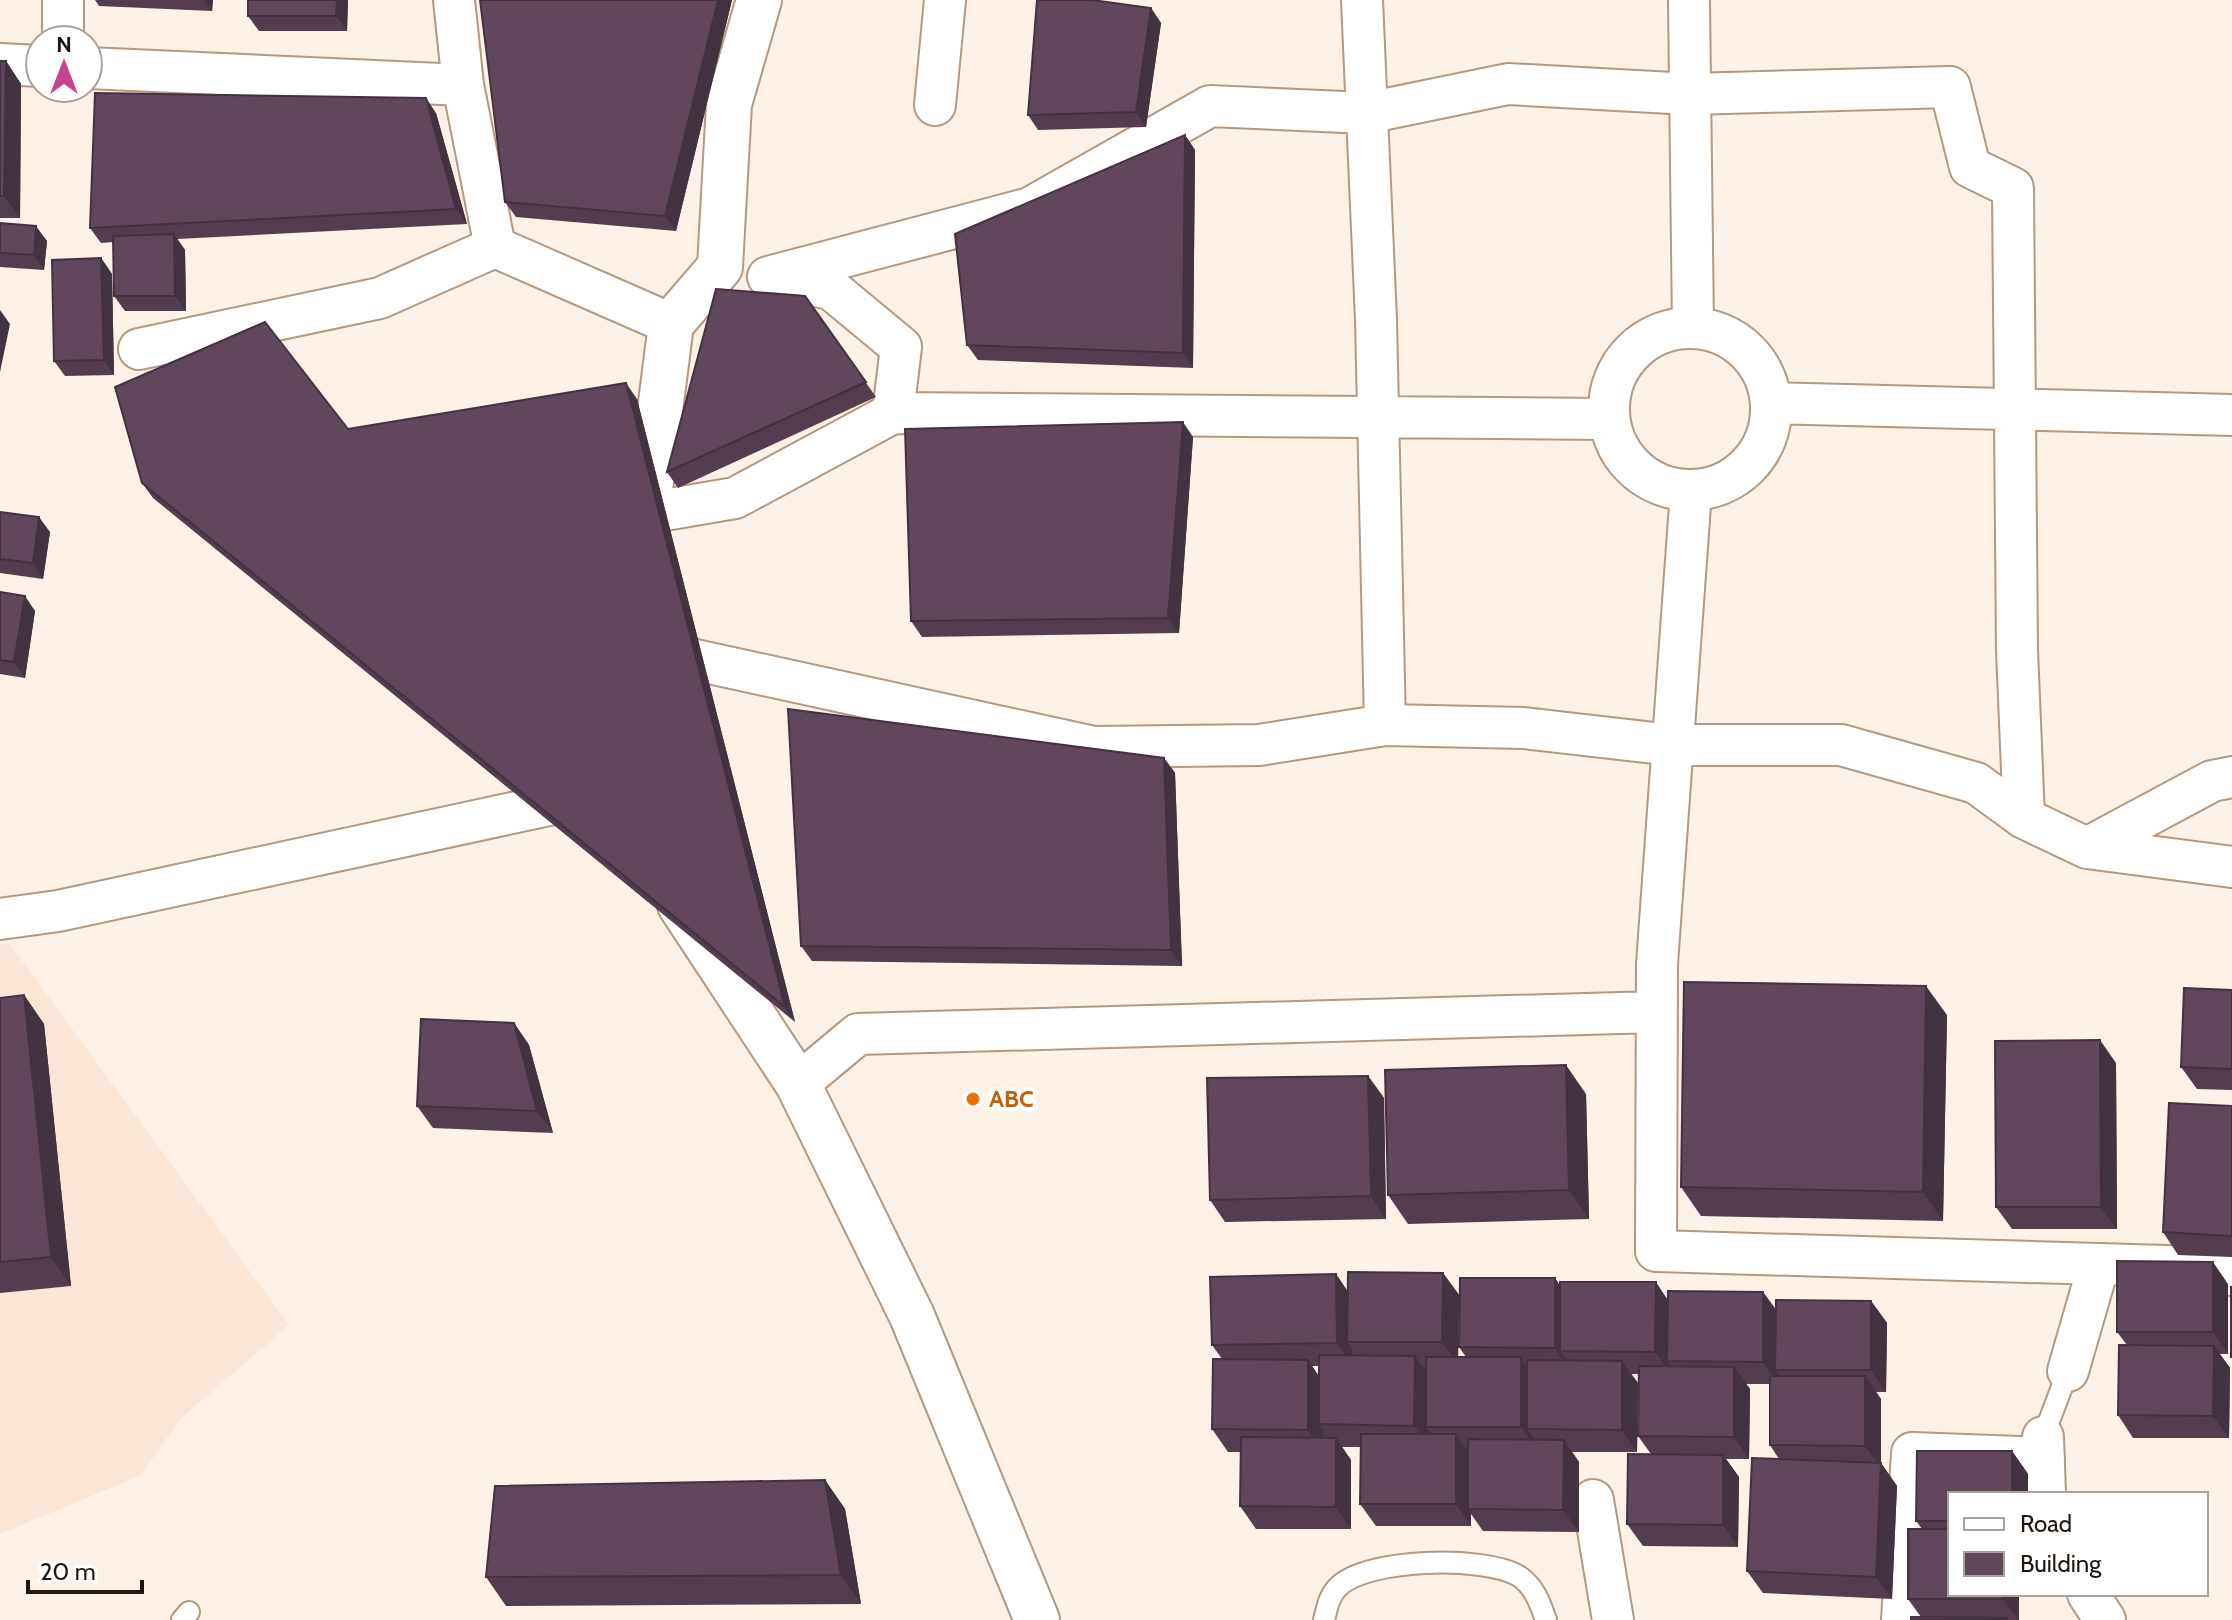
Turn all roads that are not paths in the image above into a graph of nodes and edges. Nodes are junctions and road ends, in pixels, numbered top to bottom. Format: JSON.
{"nodes":[{"id":1,"x":63,"y":0,"type":"edge"},
{"id":2,"x":454,"y":0,"type":"edge"},
{"id":3,"x":759,"y":0,"type":"edge"},
{"id":4,"x":945,"y":0,"type":"edge"},
{"id":5,"x":1362,"y":0,"type":"edge"},
{"id":6,"x":1689,"y":0,"type":"edge"},
{"id":7,"x":63,"y":24,"type":"edge"},
{"id":8,"x":0,"y":64,"type":"edge"},
{"id":9,"x":24,"y":65,"type":"edge"},
{"id":10,"x":104,"y":69,"type":"edge"},
{"id":11,"x":463,"y":85,"type":"junction"},
{"id":12,"x":1690,"y":94,"type":"junction"},
{"id":13,"x":935,"y":105,"type":"dead end"},
{"id":14,"x":1367,"y":113,"type":"junction"},
{"id":15,"x":495,"y":247,"type":"junction"},
{"id":16,"x":720,"y":267,"type":"junction"},
{"id":17,"x":768,"y":277,"type":"junction"},
{"id":18,"x":671,"y":324,"type":"junction"},
{"id":19,"x":1693,"y":328,"type":"junction"},
{"id":20,"x":139,"y":349,"type":"dead end"},
{"id":21,"x":1772,"y":403,"type":"junction"},
{"id":22,"x":2015,"y":409,"type":"junction"},
{"id":23,"x":893,"y":413,"type":"junction"},
{"id":24,"x":2232,"y":415,"type":"edge"},
{"id":25,"x":1376,"y":417,"type":"junction"},
{"id":26,"x":1608,"y":419,"type":"junction"},
{"id":27,"x":1691,"y":491,"type":"junction"},
{"id":28,"x":647,"y":513,"type":"junction"},
{"id":29,"x":641,"y":557,"type":"edge"},
{"id":30,"x":628,"y":645,"type":"edge"},
{"id":31,"x":1385,"y":725,"type":"junction"},
{"id":32,"x":1672,"y":745,"type":"junction"},
{"id":33,"x":2232,"y":777,"type":"edge"},
{"id":34,"x":613,"y":792,"type":"edge"},
{"id":35,"x":2024,"y":818,"type":"junction"},
{"id":36,"x":2087,"y":848,"type":"junction"},
{"id":37,"x":2232,"y":867,"type":"edge"},
{"id":38,"x":658,"y":872,"type":"edge"},
{"id":39,"x":0,"y":919,"type":"edge"},
{"id":40,"x":1656,"y":1012,"type":"junction"},
{"id":41,"x":798,"y":1084,"type":"junction"},
{"id":42,"x":2099,"y":1264,"type":"junction"},
{"id":43,"x":2232,"y":1275,"type":"edge"},
{"id":44,"x":2068,"y":1371,"type":"joint"},
{"id":45,"x":2044,"y":1463,"type":"edge"},
{"id":46,"x":1593,"y":1500,"type":"dead end"},
{"id":47,"x":2089,"y":1596,"type":"edge"},
{"id":48,"x":1037,"y":1620,"type":"edge"},
{"id":49,"x":1324,"y":1620,"type":"edge"},
{"id":50,"x":1546,"y":1620,"type":"edge"},
{"id":51,"x":1613,"y":1620,"type":"edge"},
{"id":52,"x":1902,"y":1620,"type":"edge"},
{"id":53,"x":2105,"y":1620,"type":"edge"}],
"edges":[{"from":1,"to":7,"type":"street"},
{"from":2,"to":11,"type":"street"},
{"from":3,"to":16,"type":"street"},
{"from":4,"to":13,"type":"street"},
{"from":5,"to":14,"type":"street"},
{"from":6,"to":12,"type":"street"},
{"from":8,"to":9,"type":"street"},
{"from":10,"to":11,"type":"street"},
{"from":11,"to":15,"type":"street"},
{"from":12,"to":14,"type":"street"},
{"from":12,"to":19,"type":"street"},
{"from":12,"to":22,"type":"street"},
{"from":14,"to":17,"type":"street"},
{"from":14,"to":25,"type":"street"},
{"from":15,"to":18,"type":"street"},
{"from":15,"to":20,"type":"street"},
{"from":16,"to":17,"type":"street"},
{"from":16,"to":18,"type":"street"},
{"from":17,"to":23,"type":"street"},
{"from":18,"to":28,"type":"street"},
{"from":19,"to":21,"type":"street"},
{"from":19,"to":26,"type":"street"},
{"from":21,"to":22,"type":"street"},
{"from":21,"to":27,"type":"street"},
{"from":22,"to":24,"type":"street"},
{"from":22,"to":35,"type":"street"},
{"from":23,"to":25,"type":"street"},
{"from":23,"to":28,"type":"street"},
{"from":25,"to":26,"type":"street"},
{"from":25,"to":31,"type":"street"},
{"from":26,"to":27,"type":"street"},
{"from":27,"to":32,"type":"street"},
{"from":28,"to":29,"type":"street"},
{"from":30,"to":31,"type":"street"},
{"from":31,"to":32,"type":"street"},
{"from":32,"to":35,"type":"street"},
{"from":32,"to":40,"type":"street"},
{"from":33,"to":36,"type":"street"},
{"from":34,"to":39,"type":"street"},
{"from":35,"to":36,"type":"street"},
{"from":36,"to":37,"type":"street"},
{"from":38,"to":41,"type":"street"},
{"from":40,"to":41,"type":"street"},
{"from":40,"to":42,"type":"street"},
{"from":41,"to":48,"type":"street"},
{"from":42,"to":43,"type":"street"},
{"from":42,"to":44,"type":"street"},
{"from":44,"to":45,"type":"lane"},
{"from":45,"to":52,"type":"street"},
{"from":46,"to":51,"type":"street"},
{"from":47,"to":53,"type":"street"},
{"from":49,"to":50,"type":"lane"}]}
